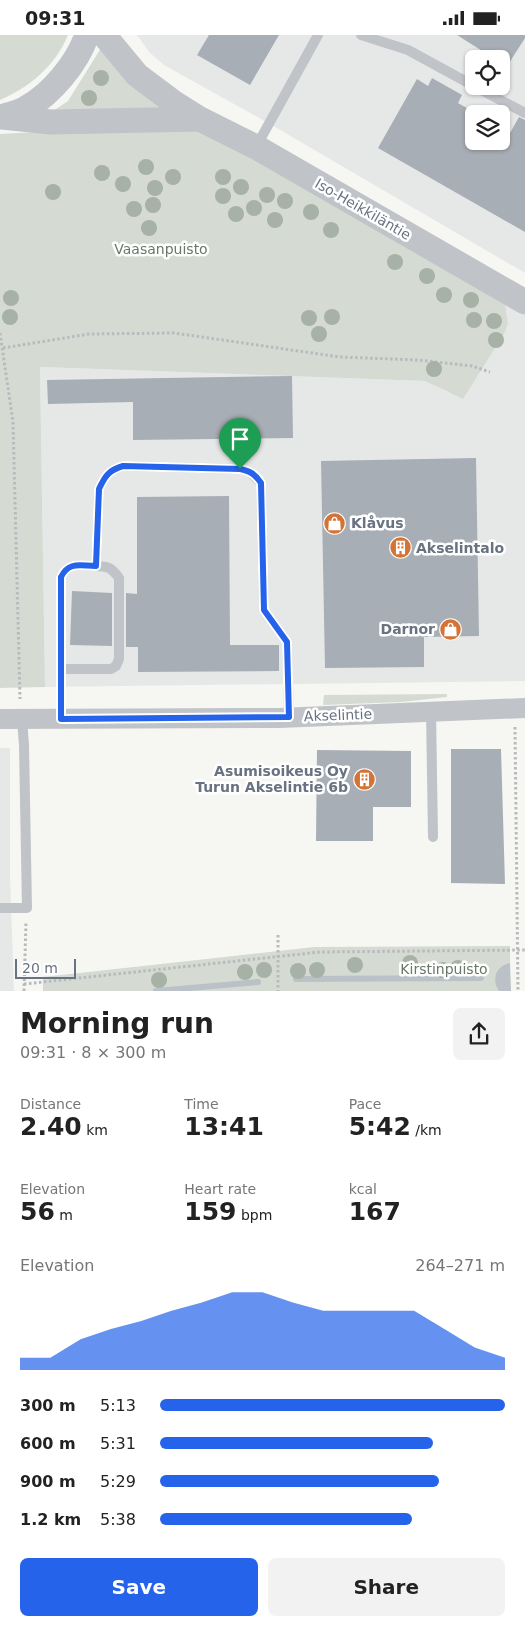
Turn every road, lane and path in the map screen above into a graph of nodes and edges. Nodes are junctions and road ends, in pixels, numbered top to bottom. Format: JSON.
{"nodes":[{"id":1,"x":87,"y":35,"type":"edge"},
{"id":2,"x":104,"y":35,"type":"edge"},
{"id":3,"x":318,"y":35,"type":"edge"},
{"id":4,"x":360,"y":35,"type":"edge"},
{"id":5,"x":465,"y":81,"type":"edge"},
{"id":6,"x":491,"y":95,"type":"edge"},
{"id":7,"x":525,"y":113,"type":"edge"},
{"id":8,"x":1,"y":117,"type":"edge"},
{"id":9,"x":200,"y":119,"type":"junction"},
{"id":10,"x":256,"y":147,"type":"junction"},
{"id":11,"x":525,"y":302,"type":"edge"},
{"id":12,"x":0,"y":333,"type":"edge"},
{"id":13,"x":3,"y":348,"type":"junction"},
{"id":14,"x":0,"y":360,"type":"edge"},
{"id":15,"x":6,"y":364,"type":"junction"},
{"id":16,"x":490,"y":372,"type":"dead end"},
{"id":17,"x":96,"y":566,"type":"junction"},
{"id":18,"x":61,"y":669,"type":"junction"},
{"id":19,"x":20,"y":695,"type":"dead end"},
{"id":20,"x":520,"y":708,"type":"edge"},
{"id":21,"x":431,"y":711,"type":"junction"},
{"id":22,"x":289,"y":717,"type":"junction"},
{"id":23,"x":0,"y":719,"type":"edge"},
{"id":24,"x":22,"y":719,"type":"junction"},
{"id":25,"x":61,"y":719,"type":"junction"},
{"id":26,"x":433,"y":837,"type":"dead end"},
{"id":27,"x":0,"y":908,"type":"edge"},
{"id":28,"x":27,"y":908,"type":"junction"},
{"id":29,"x":278,"y":935,"type":"dead end"},
{"id":30,"x":517,"y":950,"type":"junction"},
{"id":31,"x":525,"y":950,"type":"edge"},
{"id":32,"x":278,"y":957,"type":"junction"},
{"id":33,"x":24,"y":983,"type":"junction"},
{"id":34,"x":24,"y":991,"type":"edge"},
{"id":35,"x":278,"y":991,"type":"edge"},
{"id":36,"x":518,"y":991,"type":"edge"}],
"edges":[{"from":1,"to":8,"type":"street"},
{"from":2,"to":9,"type":"street","name":"Iso-Heikkiläntie"},
{"from":3,"to":10,"type":"lane"},
{"from":4,"to":5,"type":"lane"},
{"from":6,"to":7,"type":"lane"},
{"from":8,"to":9,"type":"street","name":"Iso-Heikkiläntie"},
{"from":9,"to":10,"type":"street","name":"Iso-Heikkiläntie"},
{"from":10,"to":11,"type":"street","name":"Iso-Heikkiläntie"},
{"from":12,"to":13,"type":"path"},
{"from":13,"to":15,"type":"path"},
{"from":13,"to":16,"type":"path"},
{"from":14,"to":15,"type":"path"},
{"from":15,"to":19,"type":"path"},
{"from":17,"to":18,"type":"lane"},
{"from":17,"to":18,"type":"lane"},
{"from":17,"to":22,"type":"lane"},
{"from":18,"to":25,"type":"lane"},
{"from":20,"to":21,"type":"street","name":"Akselintie"},
{"from":20,"to":30,"type":"path"},
{"from":21,"to":22,"type":"street","name":"Akselintie"},
{"from":21,"to":26,"type":"lane"},
{"from":22,"to":25,"type":"street","name":"Akselintie"},
{"from":23,"to":24,"type":"street","name":"Akselintie"},
{"from":24,"to":25,"type":"street","name":"Akselintie"},
{"from":24,"to":28,"type":"lane"},
{"from":27,"to":28,"type":"lane"},
{"from":28,"to":33,"type":"path"},
{"from":29,"to":32,"type":"path"},
{"from":30,"to":31,"type":"path"},
{"from":30,"to":32,"type":"path"},
{"from":30,"to":36,"type":"path"},
{"from":32,"to":33,"type":"path"},
{"from":32,"to":35,"type":"path"},
{"from":33,"to":34,"type":"path"}]}
